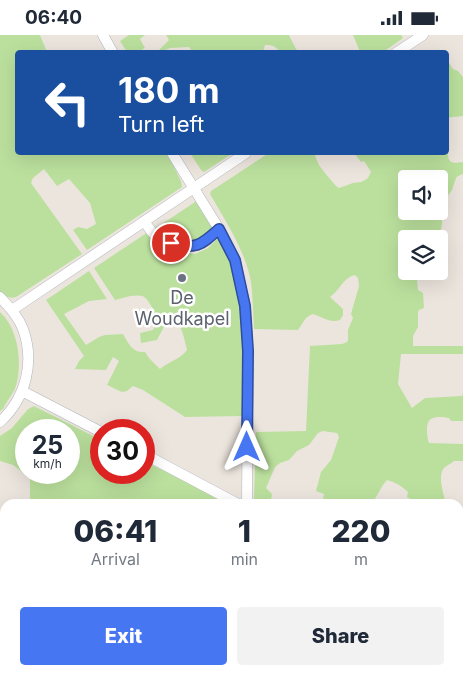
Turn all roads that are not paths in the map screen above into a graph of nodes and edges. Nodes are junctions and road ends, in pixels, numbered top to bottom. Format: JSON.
{"nodes":[{"id":1,"x":102,"y":35,"type":"edge"},
{"id":2,"x":424,"y":35,"type":"edge"},
{"id":3,"x":111,"y":50,"type":"edge"},
{"id":4,"x":401,"y":50,"type":"edge"},
{"id":5,"x":173,"y":155,"type":"edge"},
{"id":6,"x":243,"y":155,"type":"edge"},
{"id":7,"x":194,"y":188,"type":"junction"},
{"id":8,"x":144,"y":221,"type":"junction"},
{"id":9,"x":219,"y":229,"type":"junction"},
{"id":10,"x":0,"y":297,"type":"edge"},
{"id":11,"x":12,"y":310,"type":"junction"},
{"id":12,"x":22,"y":391,"type":"junction"},
{"id":13,"x":0,"y":422,"type":"edge"},
{"id":14,"x":90,"y":426,"type":"edge"},
{"id":15,"x":155,"y":460,"type":"edge"},
{"id":16,"x":229,"y":499,"type":"edge"},
{"id":17,"x":247,"y":499,"type":"edge"}],
"edges":[{"from":1,"to":3,"type":"street"},
{"from":2,"to":4,"type":"street"},
{"from":5,"to":7,"type":"street"},
{"from":6,"to":7,"type":"street"},
{"from":7,"to":8,"type":"street"},
{"from":7,"to":9,"type":"street"},
{"from":8,"to":9,"type":"street"},
{"from":8,"to":11,"type":"street"},
{"from":9,"to":17,"type":"street"},
{"from":10,"to":11,"type":"street"},
{"from":11,"to":12,"type":"street"},
{"from":12,"to":13,"type":"street"},
{"from":12,"to":14,"type":"street"},
{"from":15,"to":16,"type":"street"}]}
